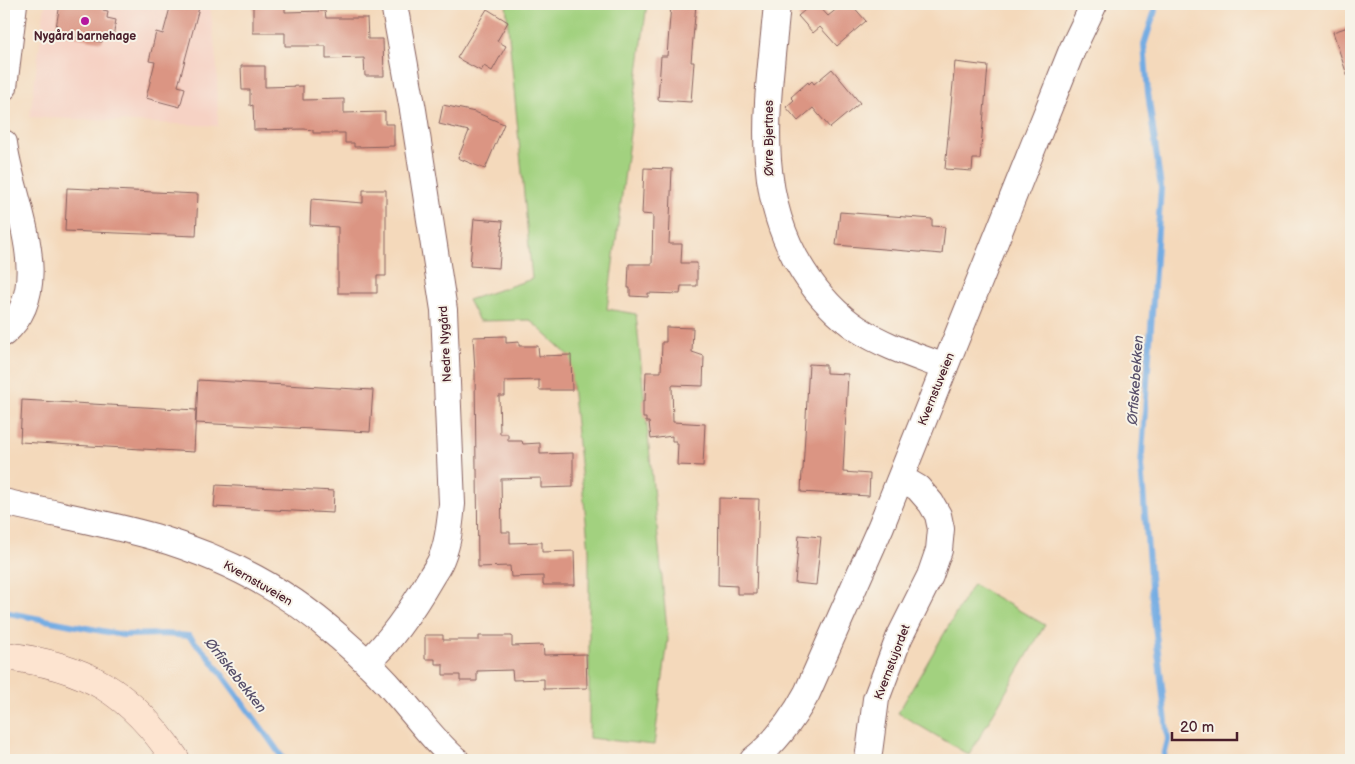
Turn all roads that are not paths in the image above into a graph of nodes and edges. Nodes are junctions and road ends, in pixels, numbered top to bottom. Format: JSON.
{"nodes":[{"id":1,"x":14,"y":4,"type":"edge"},
{"id":2,"x":394,"y":4,"type":"edge"},
{"id":3,"x":776,"y":4,"type":"edge"},
{"id":4,"x":1094,"y":4,"type":"edge"},
{"id":5,"x":4,"y":86,"type":"edge"},
{"id":6,"x":4,"y":143,"type":"edge"},
{"id":7,"x":6,"y":332,"type":"edge"},
{"id":8,"x":945,"y":367,"type":"junction"},
{"id":9,"x":900,"y":478,"type":"junction"},
{"id":10,"x":4,"y":502,"type":"edge"},
{"id":11,"x":4,"y":656,"type":"edge"},
{"id":12,"x":367,"y":663,"type":"junction"},
{"id":13,"x":176,"y":760,"type":"edge"},
{"id":14,"x":456,"y":760,"type":"edge"},
{"id":15,"x":753,"y":760,"type":"edge"},
{"id":16,"x":868,"y":760,"type":"edge"}],
"edges":[{"from":1,"to":5,"type":"street"},
{"from":2,"to":12,"type":"street","name":"Nedre Nygård"},
{"from":3,"to":8,"type":"street","name":"Øvre Bjertnes"},
{"from":4,"to":8,"type":"street","name":"Kvernstuveien"},
{"from":6,"to":7,"type":"street"},
{"from":8,"to":9,"type":"street","name":"Kvernstuveien"},
{"from":9,"to":15,"type":"street","name":"Kvernstuveien"},
{"from":9,"to":16,"type":"street","name":"Kvernstujordet"},
{"from":10,"to":12,"type":"street","name":"Kvernstuveien"},
{"from":11,"to":13,"type":"street"},
{"from":12,"to":14,"type":"street","name":"Kvernstuveien"}]}
